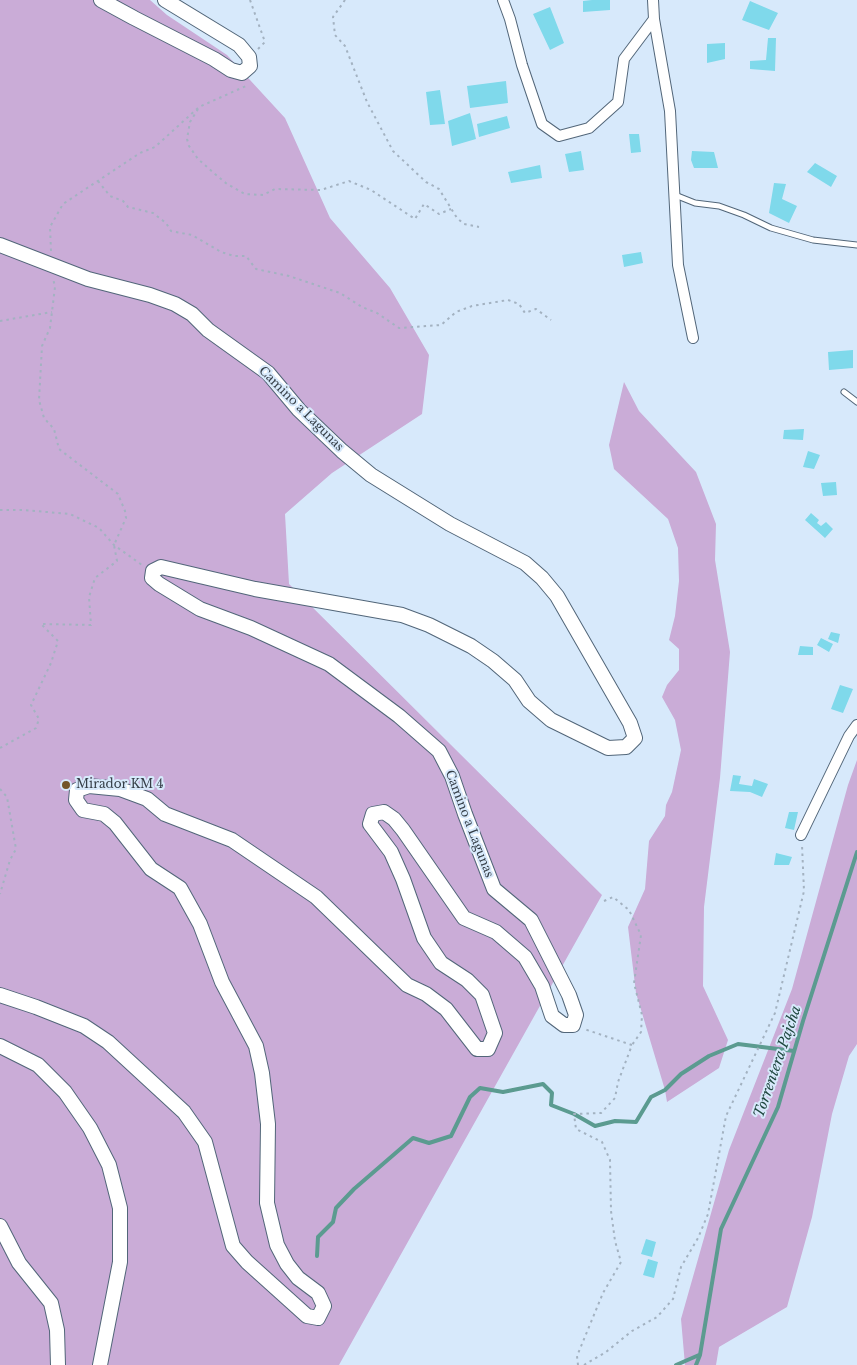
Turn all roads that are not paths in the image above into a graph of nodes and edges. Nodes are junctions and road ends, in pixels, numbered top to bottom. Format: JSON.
{"nodes":[{"id":1,"x":101,"y":0,"type":"edge"},
{"id":2,"x":165,"y":0,"type":"edge"},
{"id":3,"x":503,"y":0,"type":"edge"},
{"id":4,"x":653,"y":0,"type":"edge"},
{"id":5,"x":654,"y":19,"type":"junction"},
{"id":6,"x":675,"y":195,"type":"junction"},
{"id":7,"x":0,"y":245,"type":"edge"},
{"id":8,"x":857,"y":245,"type":"edge"},
{"id":9,"x":693,"y":338,"type":"dead end"},
{"id":10,"x":844,"y":392,"type":"dead end"},
{"id":11,"x":857,"y":402,"type":"edge"},
{"id":12,"x":857,"y":725,"type":"edge"},
{"id":13,"x":801,"y":835,"type":"road end"},
{"id":14,"x":0,"y":995,"type":"edge"},
{"id":15,"x":0,"y":1046,"type":"edge"},
{"id":16,"x":0,"y":1226,"type":"edge"},
{"id":17,"x":58,"y":1365,"type":"edge"},
{"id":18,"x":100,"y":1365,"type":"edge"}],
"edges":[{"from":1,"to":2,"type":"street"},
{"from":3,"to":5,"type":"street"},
{"from":4,"to":5,"type":"street"},
{"from":5,"to":6,"type":"street"},
{"from":6,"to":8,"type":"lane"},
{"from":6,"to":9,"type":"street"},
{"from":7,"to":14,"type":"street","name":"Camino a Lagunas"},
{"from":10,"to":11,"type":"lane"},
{"from":12,"to":13,"type":"street"},
{"from":15,"to":18,"type":"street"},
{"from":16,"to":17,"type":"street"}]}
